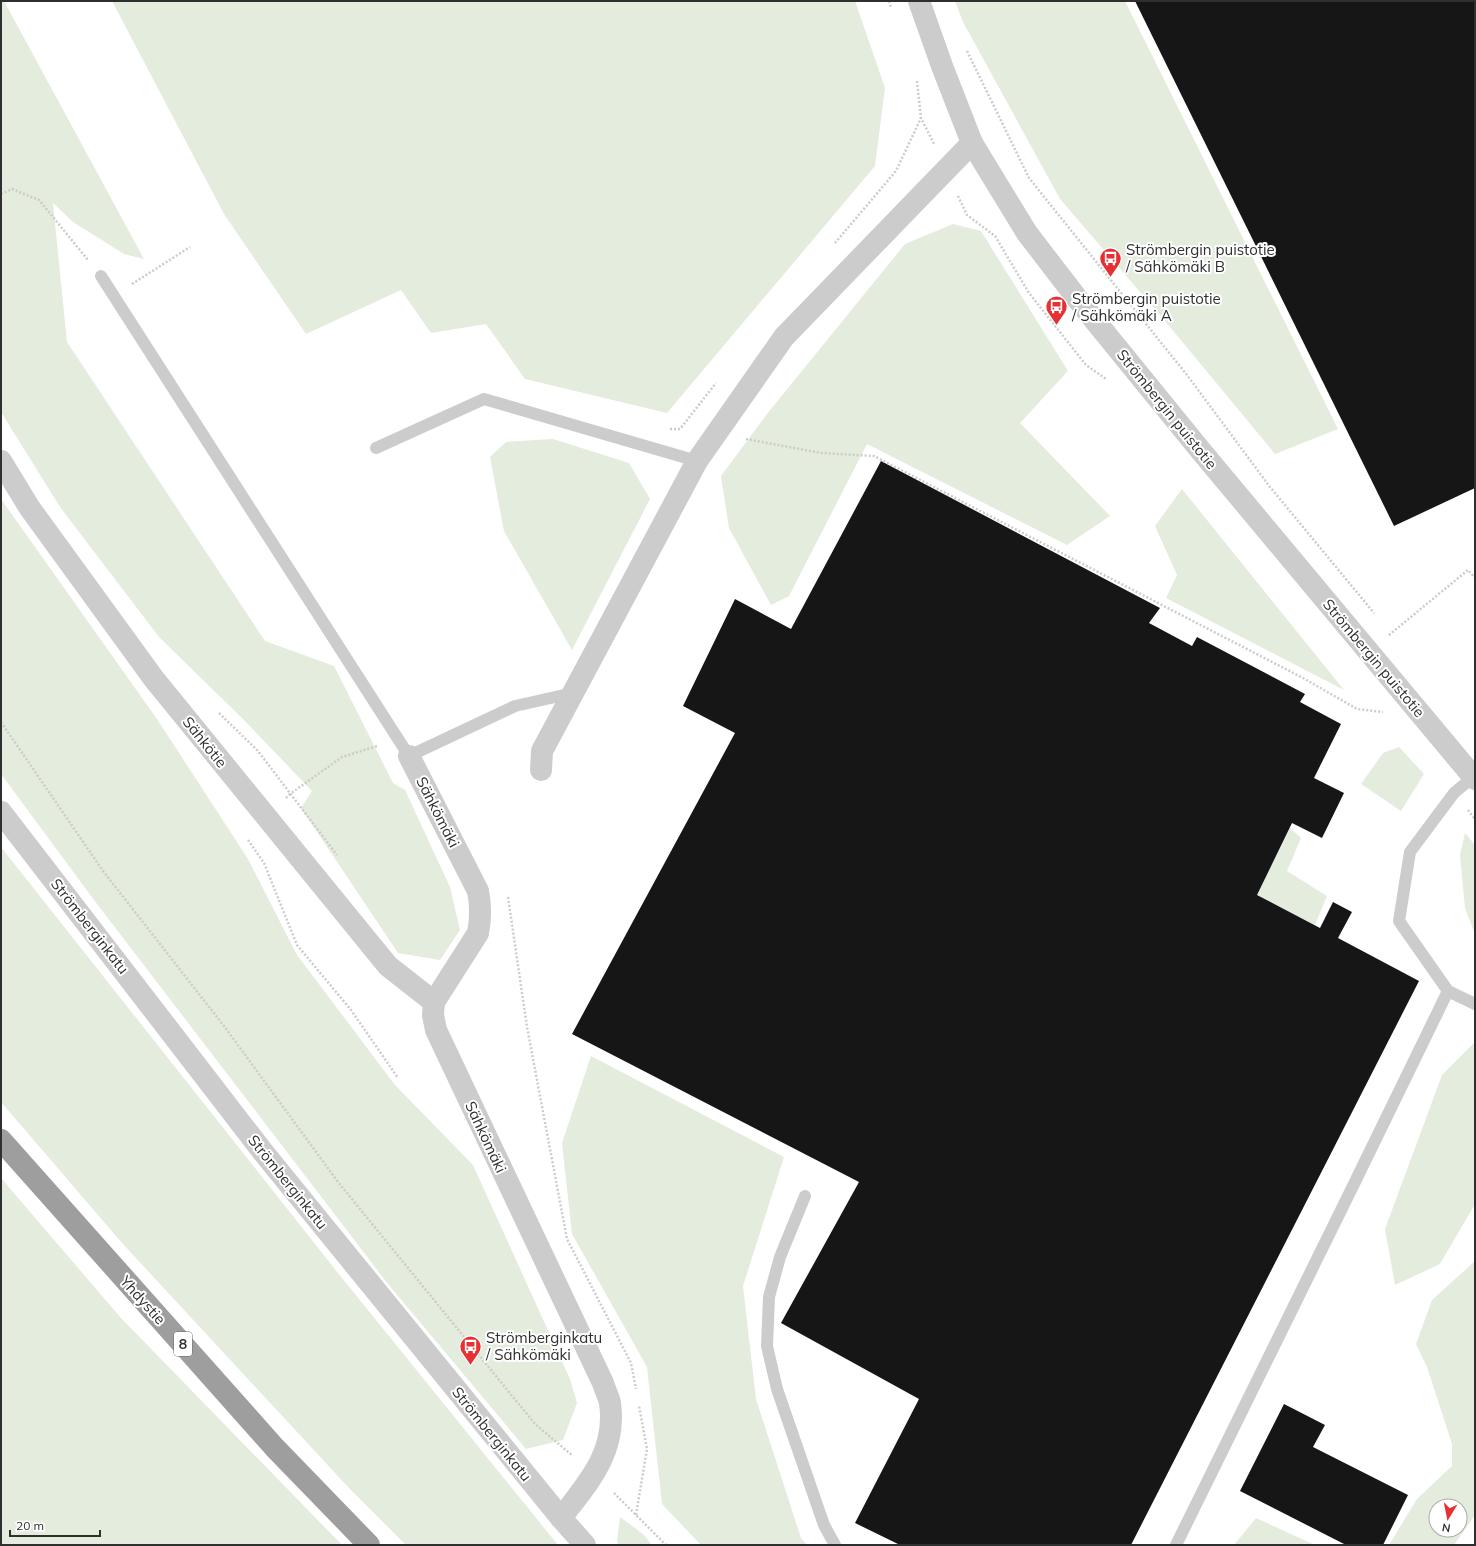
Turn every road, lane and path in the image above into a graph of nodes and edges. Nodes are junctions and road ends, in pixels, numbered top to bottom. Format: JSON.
{"nodes":[{"id":1,"x":889,"y":1,"type":"edge"},
{"id":2,"x":919,"y":1,"type":"edge"},
{"id":3,"x":894,"y":14,"type":"dead end"},
{"id":4,"x":966,"y":48,"type":"dead end"},
{"id":5,"x":916,"y":77,"type":"dead end"},
{"id":6,"x":972,"y":143,"type":"junction"},
{"id":7,"x":1,"y":194,"type":"edge"},
{"id":8,"x":190,"y":247,"type":"dead end"},
{"id":9,"x":830,"y":248,"type":"dead end"},
{"id":10,"x":101,"y":276,"type":"joint"},
{"id":11,"x":114,"y":296,"type":"junction"},
{"id":12,"x":719,"y":379,"type":"dead end"},
{"id":13,"x":721,"y":427,"type":"junction"},
{"id":14,"x":665,"y":428,"type":"dead end"},
{"id":15,"x":376,"y":448,"type":"dead end"},
{"id":16,"x":1,"y":461,"type":"edge"},
{"id":17,"x":697,"y":461,"type":"junction"},
{"id":18,"x":1475,"y":578,"type":"edge"},
{"id":19,"x":1376,"y":615,"type":"dead end"},
{"id":20,"x":1386,"y":627,"type":"dead end"},
{"id":21,"x":1391,"y":633,"type":"junction"},
{"id":22,"x":1396,"y":639,"type":"dead end"},
{"id":23,"x":573,"y":693,"type":"junction"},
{"id":24,"x":1387,"y":712,"type":"dead end"},
{"id":25,"x":1,"y":722,"type":"edge"},
{"id":26,"x":409,"y":756,"type":"junction"},
{"id":27,"x":541,"y":770,"type":"dead end"},
{"id":28,"x":1474,"y":778,"type":"edge"},
{"id":29,"x":1,"y":812,"type":"edge"},
{"id":30,"x":505,"y":893,"type":"dead end"},
{"id":31,"x":1448,"y":991,"type":"junction"},
{"id":32,"x":434,"y":1002,"type":"junction"},
{"id":33,"x":1475,"y":1004,"type":"edge"},
{"id":34,"x":1,"y":1140,"type":"edge"},
{"id":35,"x":805,"y":1196,"type":"dead end"},
{"id":36,"x":637,"y":1394,"type":"dead end"},
{"id":37,"x":638,"y":1402,"type":"dead end"},
{"id":38,"x":594,"y":1474,"type":"junction"},
{"id":39,"x":636,"y":1515,"type":"junction"},
{"id":40,"x":561,"y":1518,"type":"junction"},
{"id":41,"x":369,"y":1545,"type":"edge"},
{"id":42,"x":585,"y":1545,"type":"edge"},
{"id":43,"x":666,"y":1545,"type":"edge"},
{"id":44,"x":835,"y":1545,"type":"edge"},
{"id":45,"x":1176,"y":1545,"type":"edge"}],
"edges":[{"from":1,"to":3,"type":"path"},
{"from":2,"to":6,"type":"street","name":"Strömbergin puistotie"},
{"from":4,"to":19,"type":"path"},
{"from":5,"to":9,"type":"path"},
{"from":6,"to":13,"type":"street"},
{"from":6,"to":28,"type":"street","name":"Strömbergin puistotie"},
{"from":7,"to":10,"type":"path"},
{"from":8,"to":11,"type":"path"},
{"from":10,"to":11,"type":"lane"},
{"from":11,"to":26,"type":"lane"},
{"from":12,"to":14,"type":"path"},
{"from":13,"to":17,"type":"street"},
{"from":13,"to":24,"type":"path"},
{"from":15,"to":17,"type":"lane"},
{"from":16,"to":32,"type":"street","name":"Sähkötie"},
{"from":17,"to":23,"type":"street"},
{"from":18,"to":21,"type":"path"},
{"from":20,"to":21,"type":"path"},
{"from":21,"to":22,"type":"path"},
{"from":23,"to":26,"type":"lane"},
{"from":23,"to":27,"type":"street"},
{"from":25,"to":38,"type":"path"},
{"from":26,"to":32,"type":"street","name":"Sähkömäki"},
{"from":28,"to":31,"type":"lane"},
{"from":29,"to":40,"type":"street","name":"Strömberginkatu"},
{"from":30,"to":36,"type":"path"},
{"from":31,"to":33,"type":"lane"},
{"from":31,"to":45,"type":"lane"},
{"from":32,"to":38,"type":"street","name":"Sähkömäki"},
{"from":34,"to":41,"type":"highway","name":"Yhdystie","number":"8"},
{"from":35,"to":44,"type":"lane"},
{"from":37,"to":39,"type":"path"},
{"from":38,"to":39,"type":"path"},
{"from":38,"to":40,"type":"street","name":"Sähkömäki"},
{"from":39,"to":43,"type":"path"},
{"from":40,"to":42,"type":"street","name":"Strömberginkatu"}]}
